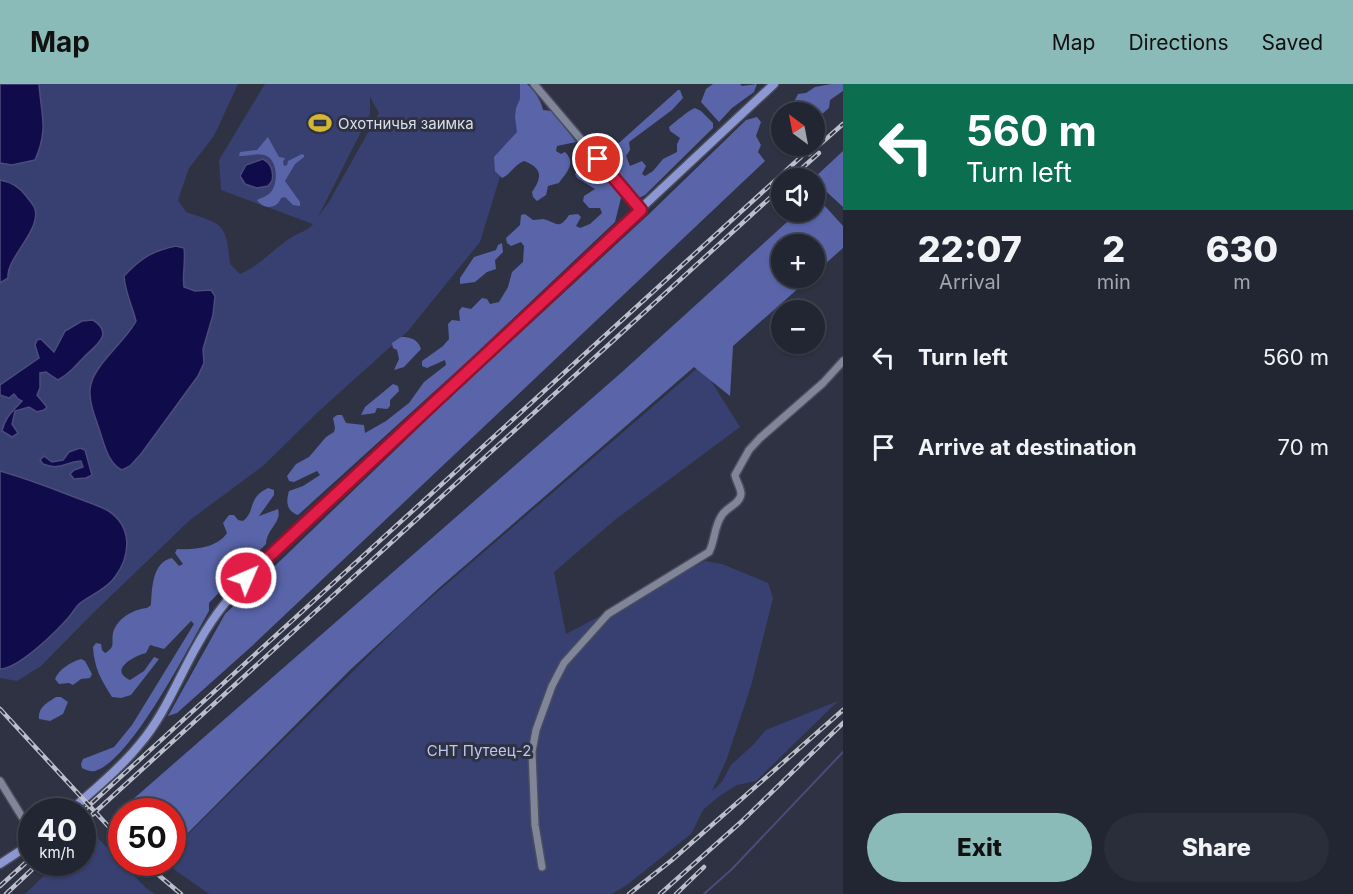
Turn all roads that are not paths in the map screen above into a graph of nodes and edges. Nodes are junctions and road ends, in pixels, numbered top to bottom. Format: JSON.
{"nodes":[{"id":1,"x":534,"y":84,"type":"edge"},
{"id":2,"x":774,"y":84,"type":"edge"},
{"id":3,"x":641,"y":210,"type":"junction"},
{"id":4,"x":843,"y":361,"type":"edge"},
{"id":5,"x":0,"y":781,"type":"edge"},
{"id":6,"x":84,"y":798,"type":"edge"},
{"id":7,"x":18,"y":810,"type":"edge"},
{"id":8,"x":18,"y":852,"type":"edge"},
{"id":9,"x":0,"y":864,"type":"edge"},
{"id":10,"x":542,"y":867,"type":"dead end"}],
"edges":[{"from":1,"to":3,"type":"street"},
{"from":2,"to":3,"type":"main road"},
{"from":3,"to":6,"type":"main road"},
{"from":4,"to":10,"type":"street"},
{"from":5,"to":7,"type":"street"},
{"from":8,"to":9,"type":"main road"}]}
